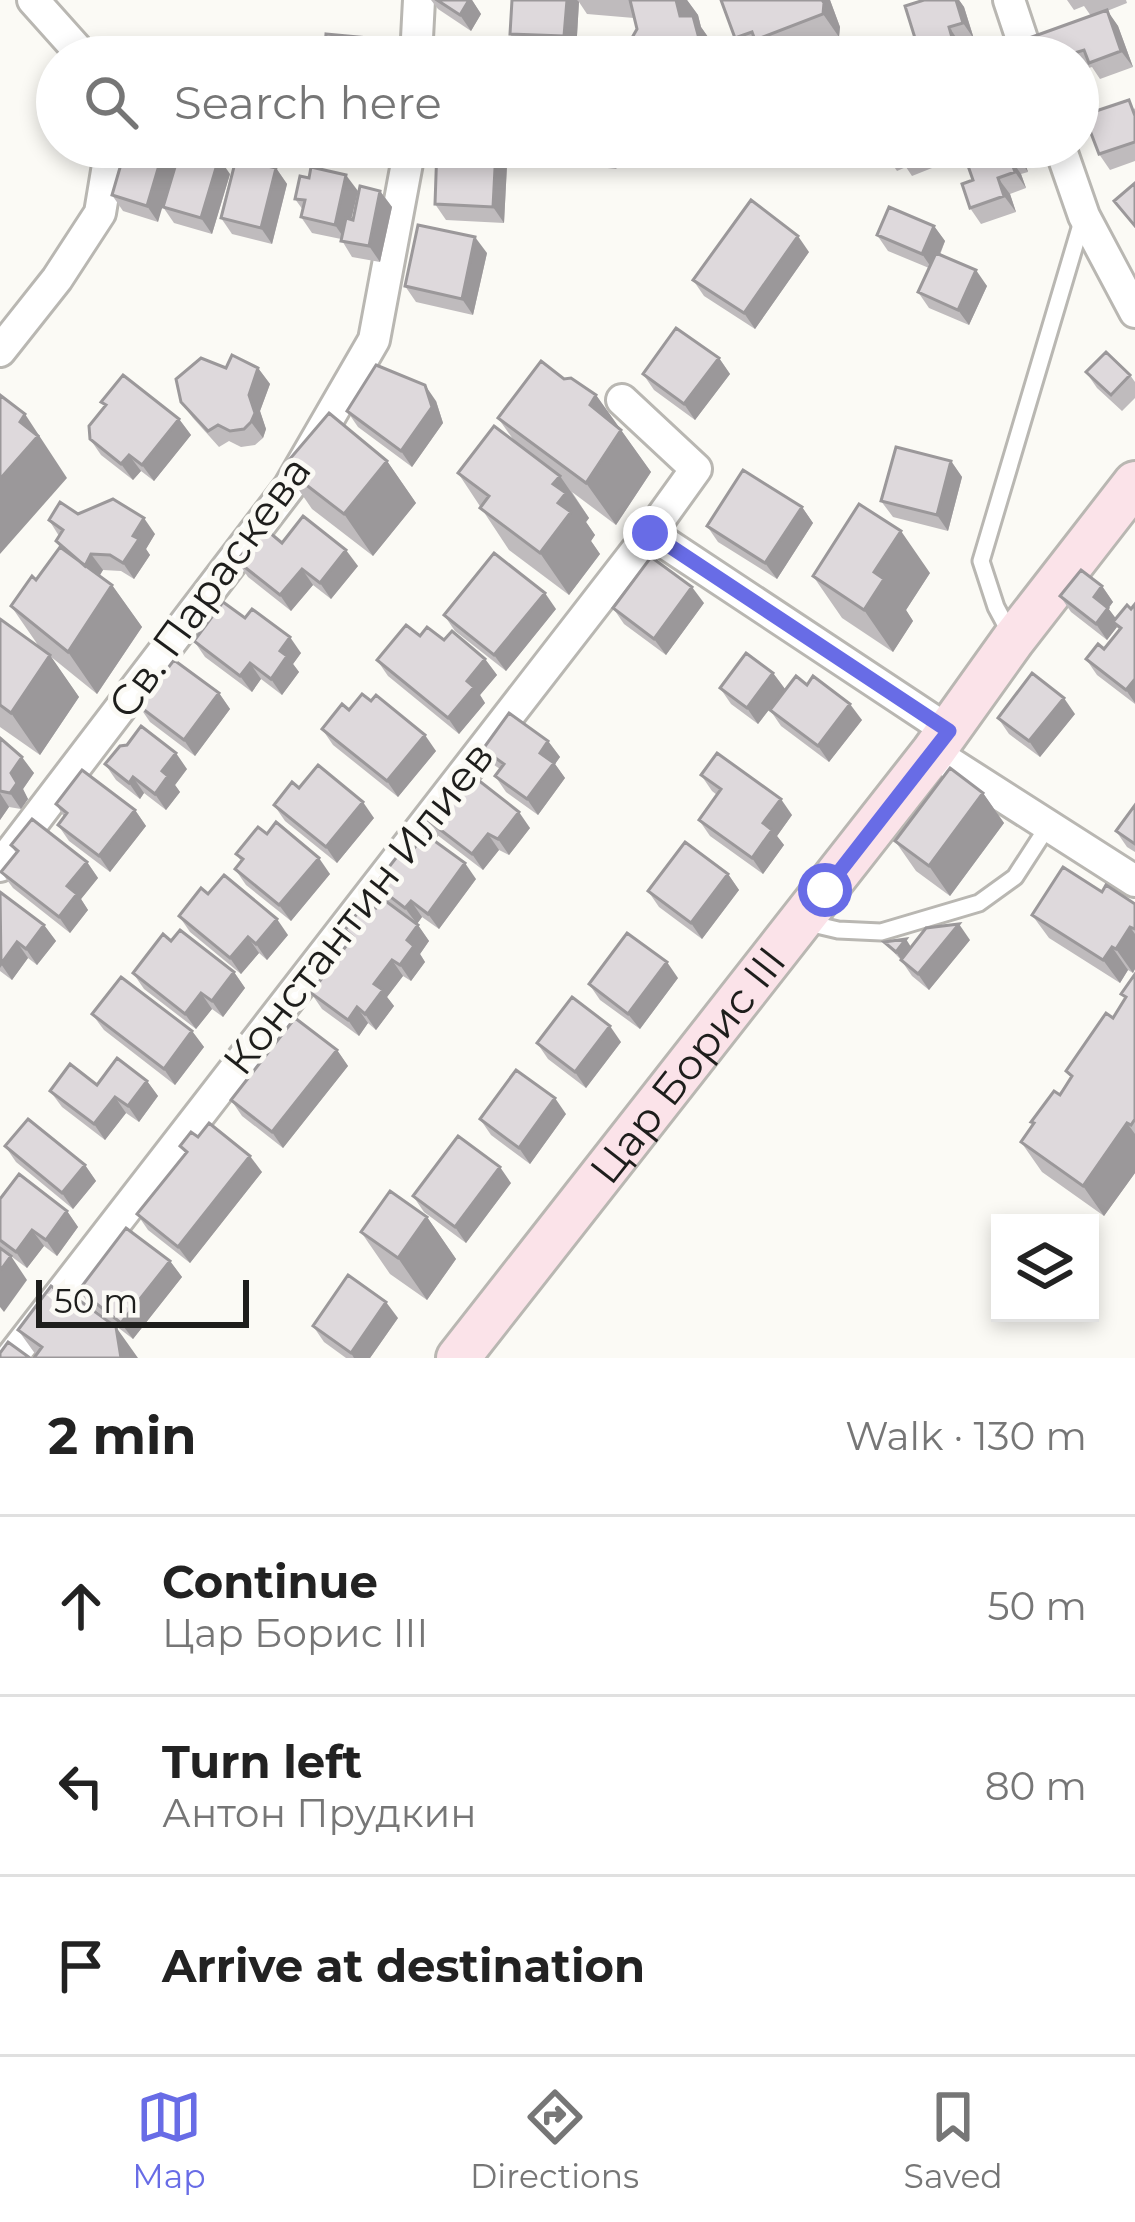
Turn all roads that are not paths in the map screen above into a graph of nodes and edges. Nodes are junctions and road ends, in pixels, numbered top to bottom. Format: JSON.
{"nodes":[{"id":1,"x":32,"y":0,"type":"edge"},
{"id":2,"x":419,"y":0,"type":"edge"},
{"id":3,"x":1009,"y":0,"type":"edge"},
{"id":4,"x":65,"y":36,"type":"edge"},
{"id":5,"x":417,"y":36,"type":"edge"},
{"id":6,"x":1021,"y":36,"type":"edge"},
{"id":7,"x":108,"y":168,"type":"edge"},
{"id":8,"x":406,"y":168,"type":"edge"},
{"id":9,"x":1067,"y":168,"type":"edge"},
{"id":10,"x":1084,"y":215,"type":"junction"},
{"id":11,"x":1135,"y":312,"type":"edge"},
{"id":12,"x":0,"y":351,"type":"edge"},
{"id":13,"x":622,"y":400,"type":"dead end"},
{"id":14,"x":1135,"y":483,"type":"edge"},
{"id":15,"x":657,"y":524,"type":"junction"},
{"id":16,"x":1013,"y":640,"type":"junction"},
{"id":17,"x":941,"y":742,"type":"junction"},
{"id":18,"x":1048,"y":826,"type":"junction"},
{"id":19,"x":0,"y":866,"type":"edge"},
{"id":20,"x":1135,"y":881,"type":"edge"},
{"id":21,"x":802,"y":921,"type":"junction"},
{"id":22,"x":11,"y":1358,"type":"edge"},
{"id":23,"x":458,"y":1358,"type":"edge"}],
"edges":[{"from":1,"to":4,"type":"street"},
{"from":2,"to":5,"type":"street"},
{"from":3,"to":6,"type":"street"},
{"from":7,"to":12,"type":"street"},
{"from":8,"to":19,"type":"street","name":"Св. Параскева"},
{"from":9,"to":10,"type":"street"},
{"from":10,"to":11,"type":"street"},
{"from":10,"to":16,"type":"lane"},
{"from":13,"to":15,"type":"street","name":"Константин Илиев"},
{"from":14,"to":16,"type":"street","name":"Цар Борис III"},
{"from":15,"to":17,"type":"street"},
{"from":15,"to":22,"type":"street","name":"Константин Илиев"},
{"from":16,"to":17,"type":"street","name":"Цар Борис III"},
{"from":17,"to":18,"type":"street"},
{"from":17,"to":21,"type":"street","name":"Цар Борис III"},
{"from":18,"to":20,"type":"street"},
{"from":18,"to":21,"type":"lane"},
{"from":21,"to":23,"type":"street","name":"Цар Борис III"}]}
